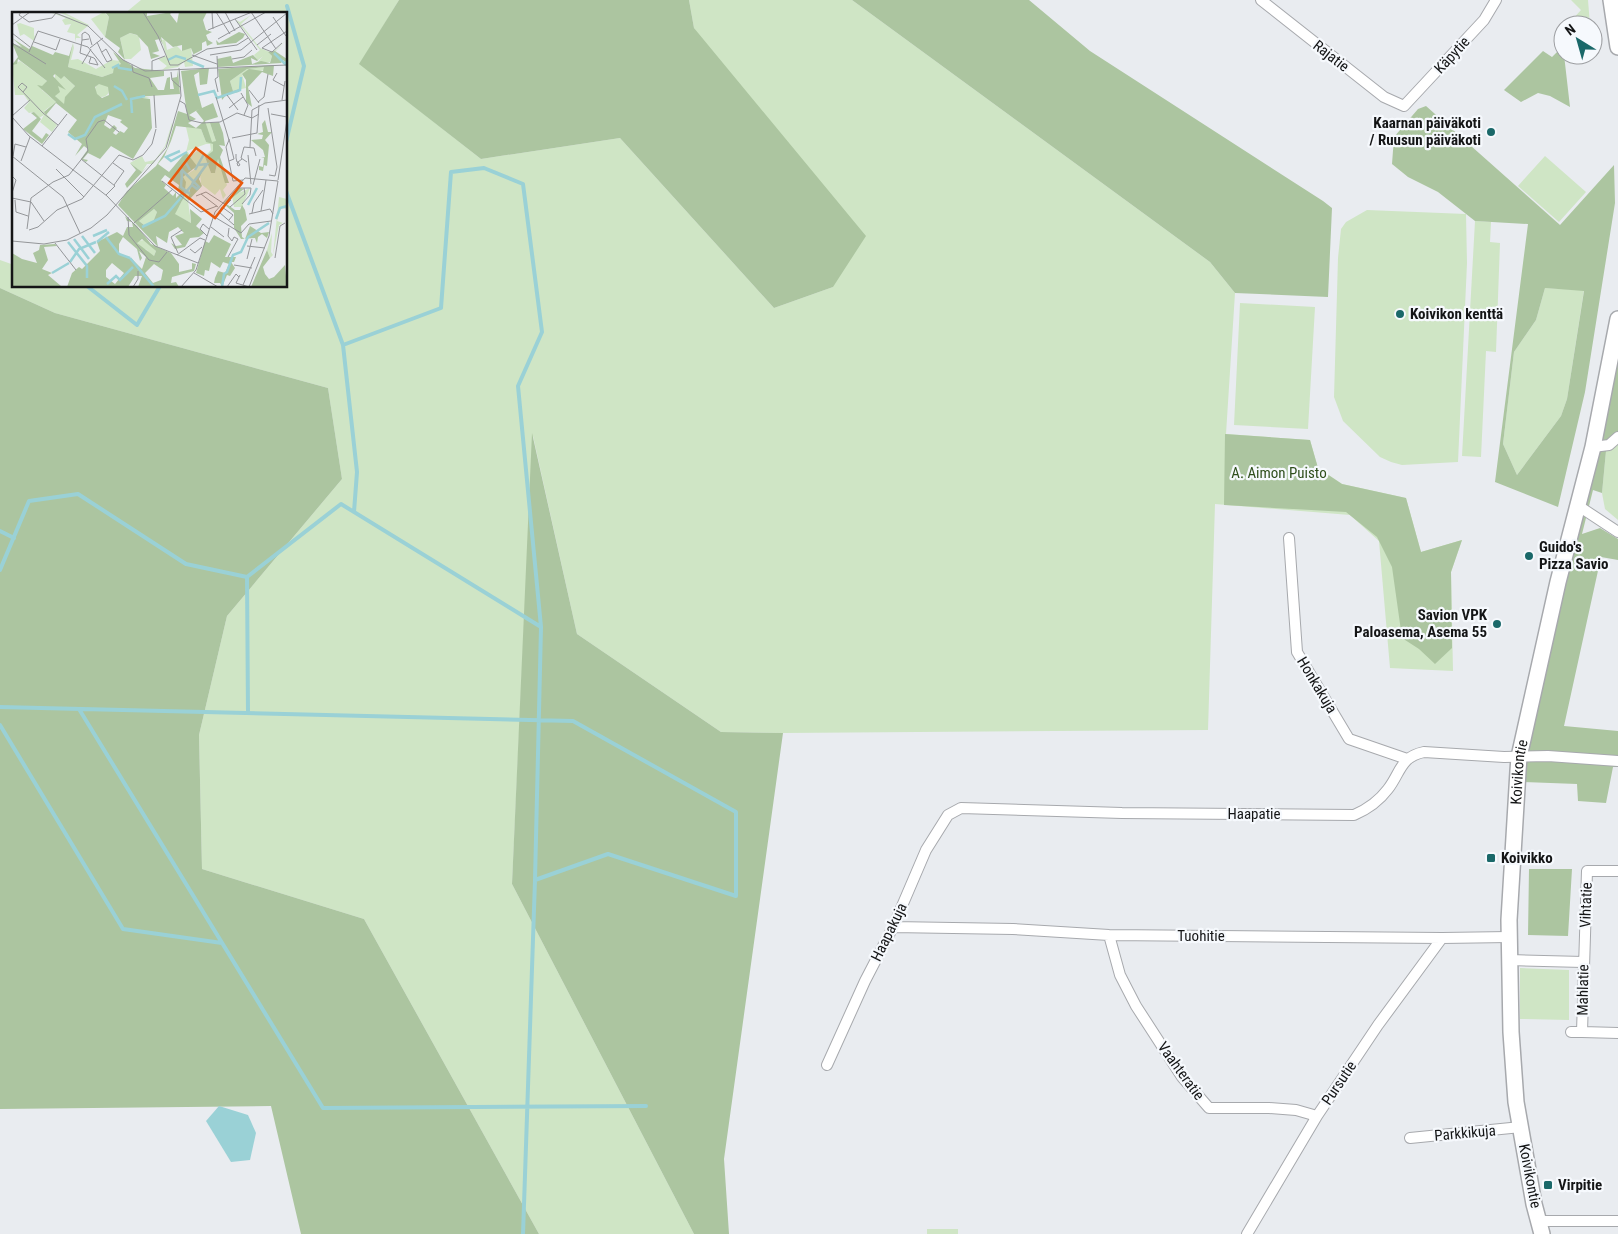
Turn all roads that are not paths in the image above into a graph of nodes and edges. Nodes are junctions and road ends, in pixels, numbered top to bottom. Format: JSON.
{"nodes":[{"id":1,"x":1261,"y":0,"type":"edge"},
{"id":2,"x":1496,"y":0,"type":"edge"},
{"id":3,"x":1610,"y":0,"type":"edge"},
{"id":4,"x":1618,"y":48,"type":"edge"},
{"id":5,"x":1404,"y":106,"type":"joint"},
{"id":6,"x":1618,"y":319,"type":"edge"},
{"id":7,"x":1618,"y":438,"type":"edge"},
{"id":8,"x":1593,"y":447,"type":"junction"},
{"id":9,"x":1577,"y":505,"type":"junction"},
{"id":10,"x":1618,"y":532,"type":"edge"},
{"id":11,"x":1289,"y":538,"type":"dead end"},
{"id":12,"x":1519,"y":757,"type":"junction"},
{"id":13,"x":1407,"y":759,"type":"junction"},
{"id":14,"x":1618,"y":761,"type":"edge"},
{"id":15,"x":961,"y":808,"type":"joint"},
{"id":16,"x":1618,"y":871,"type":"edge"},
{"id":17,"x":893,"y":926,"type":"junction"},
{"id":18,"x":1110,"y":935,"type":"junction"},
{"id":19,"x":1509,"y":937,"type":"junction"},
{"id":20,"x":1442,"y":938,"type":"junction"},
{"id":21,"x":1584,"y":941,"type":"joint"},
{"id":22,"x":1510,"y":960,"type":"junction"},
{"id":23,"x":1583,"y":962,"type":"junction"},
{"id":24,"x":1571,"y":1032,"type":"dead end"},
{"id":25,"x":1582,"y":1032,"type":"junction"},
{"id":26,"x":1618,"y":1033,"type":"edge"},
{"id":27,"x":827,"y":1065,"type":"dead end"},
{"id":28,"x":1317,"y":1116,"type":"junction"},
{"id":29,"x":1521,"y":1127,"type":"junction"},
{"id":30,"x":1410,"y":1138,"type":"dead end"},
{"id":31,"x":1618,"y":1221,"type":"edge"},
{"id":32,"x":1540,"y":1228,"type":"edge"},
{"id":33,"x":1248,"y":1234,"type":"edge"}],
"edges":[{"from":1,"to":5,"type":"street","name":"Rajatie"},
{"from":2,"to":5,"type":"street","name":"Käpytie"},
{"from":3,"to":4,"type":"main road"},
{"from":6,"to":8,"type":"main road","name":"Koivikontie"},
{"from":7,"to":8,"type":"street"},
{"from":8,"to":9,"type":"main road","name":"Koivikontie"},
{"from":9,"to":10,"type":"street"},
{"from":9,"to":12,"type":"main road","name":"Koivikontie"},
{"from":11,"to":13,"type":"street","name":"Honkakuja"},
{"from":12,"to":13,"type":"street"},
{"from":12,"to":14,"type":"street"},
{"from":12,"to":19,"type":"main road","name":"Koivikontie"},
{"from":13,"to":15,"type":"street","name":"Haapatie"},
{"from":15,"to":17,"type":"street","name":"Haapakuja"},
{"from":16,"to":21,"type":"street","name":"Vihtatie"},
{"from":17,"to":18,"type":"street","name":"Tuohitie"},
{"from":17,"to":27,"type":"street","name":"Haapakuja"},
{"from":18,"to":20,"type":"street","name":"Tuohitie"},
{"from":18,"to":28,"type":"street","name":"Vaahteratie"},
{"from":19,"to":20,"type":"street","name":"Tuohitie"},
{"from":19,"to":22,"type":"main road","name":"Koivikontie"},
{"from":20,"to":28,"type":"street","name":"Pursutie"},
{"from":21,"to":23,"type":"street","name":"Mahlatie"},
{"from":22,"to":23,"type":"street"},
{"from":22,"to":29,"type":"main road","name":"Koivikontie"},
{"from":23,"to":25,"type":"street","name":"Mahlatie"},
{"from":24,"to":25,"type":"street"},
{"from":25,"to":26,"type":"street","name":"Mahlatie"},
{"from":28,"to":33,"type":"street","name":"Pursutie"},
{"from":29,"to":30,"type":"street","name":"Parkkikuja"},
{"from":29,"to":32,"type":"main road","name":"Koivikontie"},
{"from":31,"to":32,"type":"street"}]}
